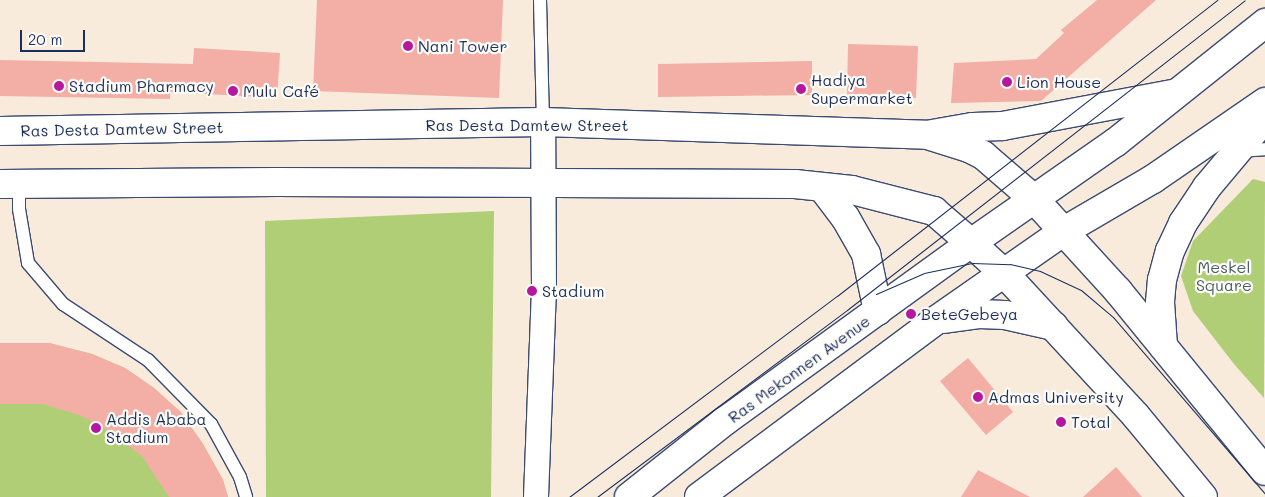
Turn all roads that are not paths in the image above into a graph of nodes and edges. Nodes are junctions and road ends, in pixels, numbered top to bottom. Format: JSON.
{"nodes":[{"id":1,"x":540,"y":0,"type":"edge"},
{"id":2,"x":1265,"y":23,"type":"edge"},
{"id":3,"x":1174,"y":94,"type":"junction"},
{"id":4,"x":1265,"y":102,"type":"edge"},
{"id":5,"x":1265,"y":118,"type":"edge"},
{"id":6,"x":543,"y":122,"type":"junction"},
{"id":7,"x":0,"y":131,"type":"edge"},
{"id":8,"x":927,"y":135,"type":"junction"},
{"id":9,"x":1265,"y":149,"type":"edge"},
{"id":10,"x":1237,"y":151,"type":"junction"},
{"id":11,"x":544,"y":182,"type":"junction"},
{"id":12,"x":10,"y":184,"type":"edge"},
{"id":13,"x":822,"y":186,"type":"junction"},
{"id":14,"x":1034,"y":199,"type":"junction"},
{"id":15,"x":1064,"y":231,"type":"junction"},
{"id":16,"x":971,"y":243,"type":"junction"},
{"id":17,"x":1005,"y":274,"type":"junction"},
{"id":18,"x":878,"y":311,"type":"junction"},
{"id":19,"x":935,"y":321,"type":"junction"},
{"id":20,"x":1054,"y":326,"type":"junction"},
{"id":21,"x":1164,"y":346,"type":"junction"},
{"id":22,"x":1265,"y":471,"type":"edge"},
{"id":23,"x":246,"y":497,"type":"edge"},
{"id":24,"x":536,"y":497,"type":"edge"},
{"id":25,"x":629,"y":497,"type":"edge"},
{"id":26,"x":699,"y":497,"type":"edge"},
{"id":27,"x":1203,"y":497,"type":"edge"}],
"edges":[{"from":1,"to":6,"type":"lane"},
{"from":2,"to":3,"type":"main road","name":"Ras Mekonnen Avenue"},
{"from":3,"to":8,"type":"main road"},
{"from":3,"to":14,"type":"main road","name":"Ras Mekonnen Avenue"},
{"from":4,"to":15,"type":"main road"},
{"from":5,"to":10,"type":"main road"},
{"from":6,"to":7,"type":"main road","name":"Ras Desta Damtew Street"},
{"from":6,"to":8,"type":"main road","name":"Ras Desta Damtew Street"},
{"from":6,"to":11,"type":"street"},
{"from":8,"to":14,"type":"main road","name":"Ras Desta Damtew Street"},
{"from":9,"to":10,"type":"lane"},
{"from":10,"to":21,"type":"main road"},
{"from":11,"to":12,"type":"main road"},
{"from":11,"to":13,"type":"main road"},
{"from":11,"to":24,"type":"street"},
{"from":12,"to":23,"type":"lane"},
{"from":13,"to":16,"type":"main road"},
{"from":13,"to":18,"type":"main road"},
{"from":14,"to":15,"type":"main road","name":"Ras Desta Damtew Street"},
{"from":14,"to":16,"type":"main road","name":"Ras Mekonnen Avenue"},
{"from":15,"to":17,"type":"main road"},
{"from":15,"to":21,"type":"main road","name":"Ras Desta Damtew Street"},
{"from":16,"to":17,"type":"main road"},
{"from":16,"to":18,"type":"main road","name":"Ras Mekonnen Avenue"},
{"from":17,"to":19,"type":"main road"},
{"from":17,"to":20,"type":"main road"},
{"from":18,"to":25,"type":"main road","name":"Ras Mekonnen Avenue"},
{"from":19,"to":20,"type":"main road"},
{"from":19,"to":26,"type":"main road"},
{"from":20,"to":27,"type":"main road"},
{"from":21,"to":22,"type":"main road","name":"Ras Desta Damtew Street"}]}
